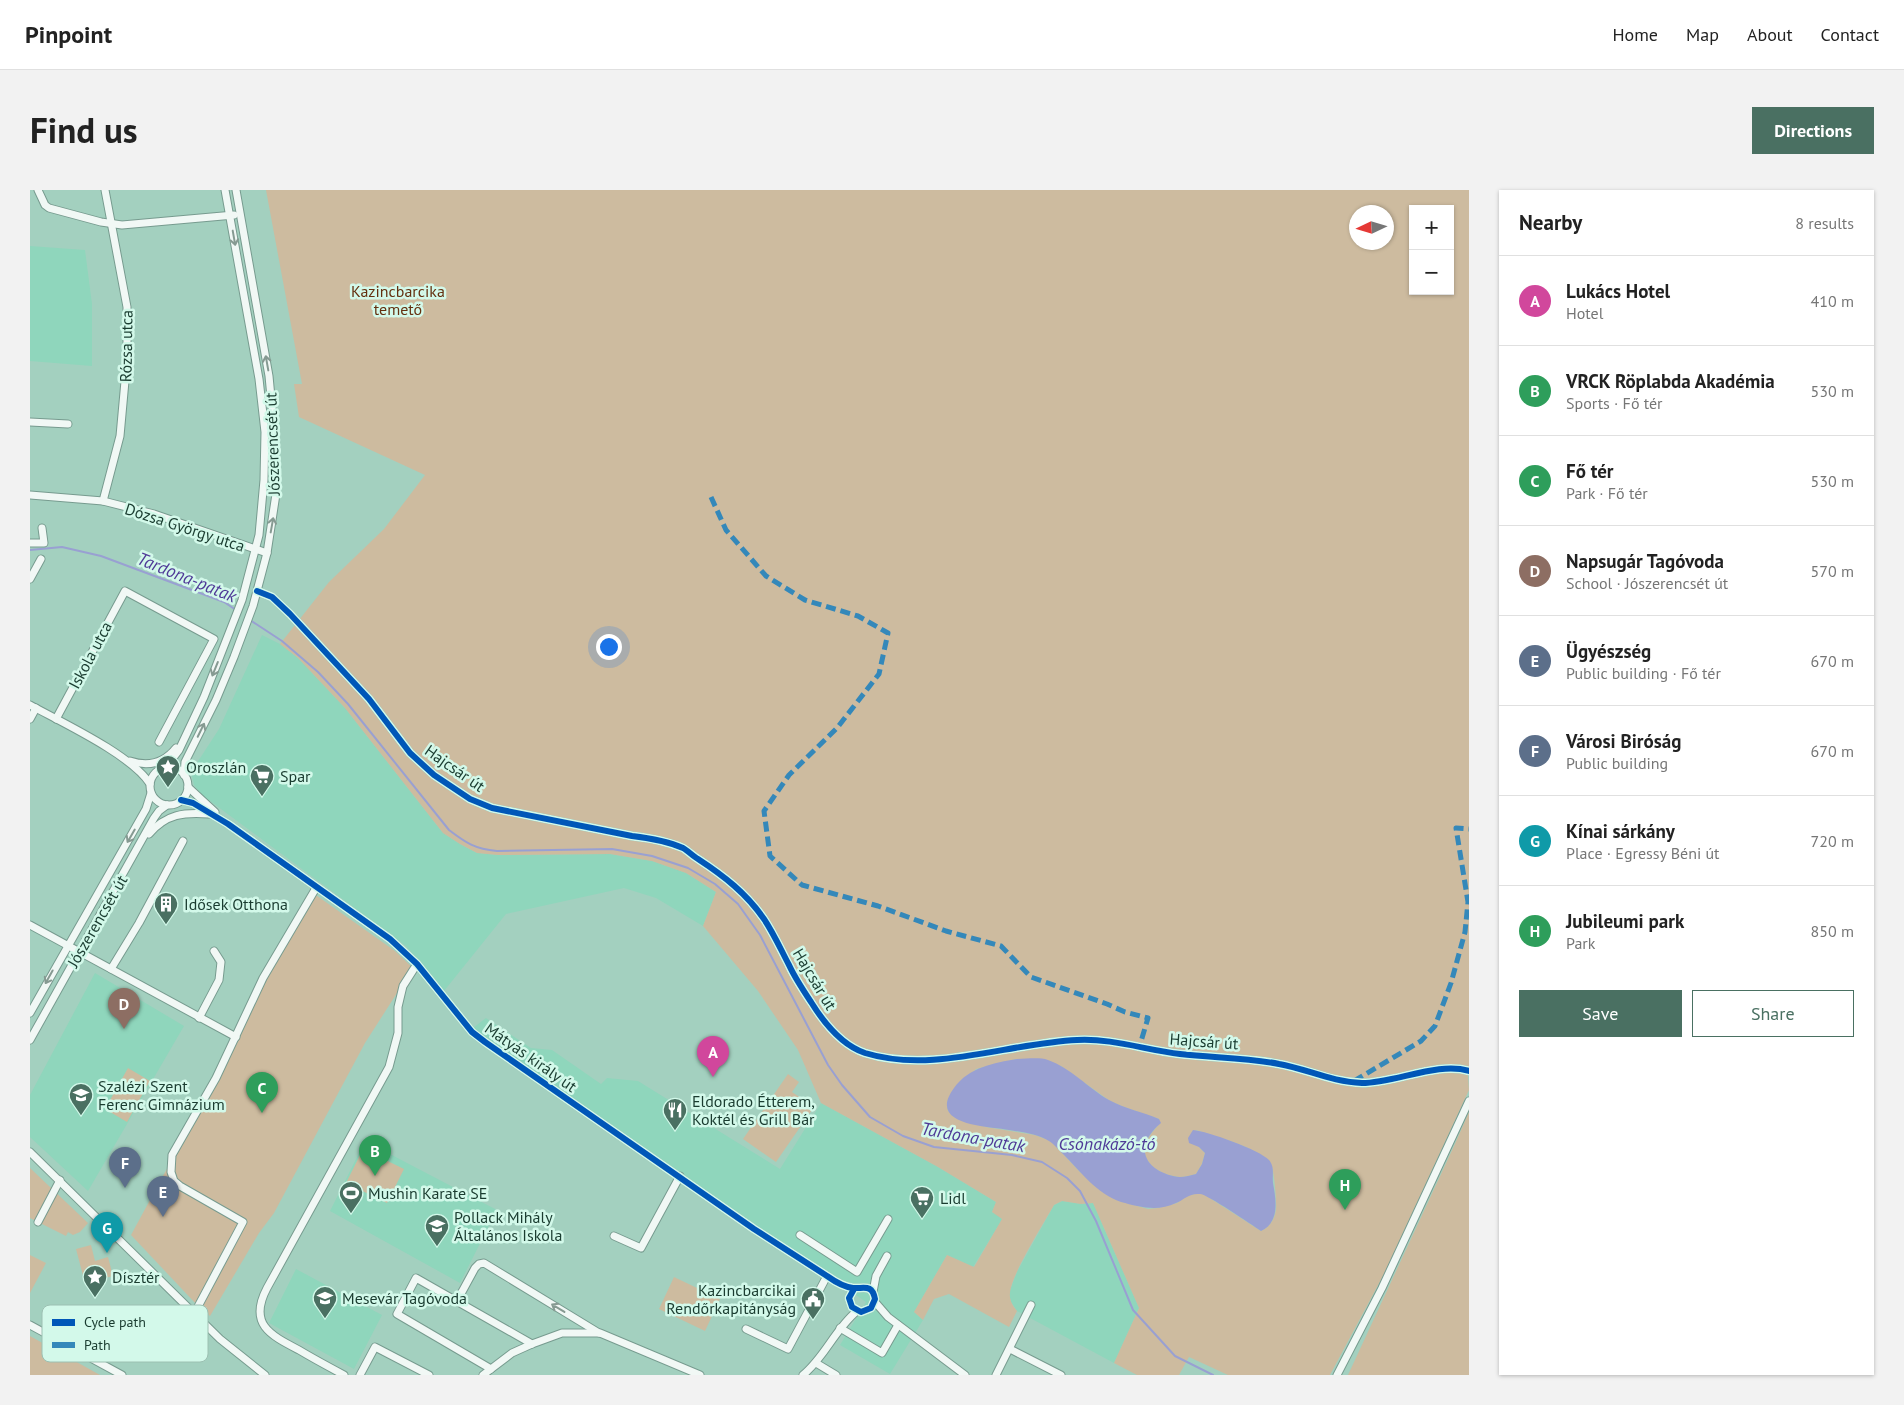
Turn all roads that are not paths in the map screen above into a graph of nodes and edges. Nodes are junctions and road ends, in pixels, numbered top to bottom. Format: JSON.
{"nodes":[{"id":1,"x":38,"y":190,"type":"edge"},
{"id":2,"x":105,"y":190,"type":"edge"},
{"id":3,"x":225,"y":190,"type":"edge"},
{"id":4,"x":236,"y":190,"type":"edge"},
{"id":5,"x":230,"y":215,"type":"junction"},
{"id":6,"x":242,"y":215,"type":"junction"},
{"id":7,"x":112,"y":223,"type":"junction"},
{"id":8,"x":30,"y":422,"type":"edge"},
{"id":9,"x":68,"y":424,"type":"dead end"},
{"id":10,"x":30,"y":495,"type":"edge"},
{"id":11,"x":104,"y":501,"type":"junction"},
{"id":12,"x":42,"y":528,"type":"dead end"},
{"id":13,"x":30,"y":544,"type":"edge"},
{"id":14,"x":256,"y":550,"type":"junction"},
{"id":15,"x":267,"y":553,"type":"junction"},
{"id":16,"x":41,"y":559,"type":"dead end"},
{"id":17,"x":30,"y":579,"type":"edge"},
{"id":18,"x":257,"y":591,"type":"junction"},
{"id":19,"x":33,"y":707,"type":"edge"},
{"id":20,"x":30,"y":719,"type":"edge"},
{"id":21,"x":56,"y":719,"type":"junction"},
{"id":22,"x":188,"y":729,"type":"junction"},
{"id":23,"x":159,"y":742,"type":"dead end"},
{"id":24,"x":121,"y":757,"type":"junction"},
{"id":25,"x":138,"y":764,"type":"junction"},
{"id":26,"x":164,"y":768,"type":"junction"},
{"id":27,"x":184,"y":775,"type":"junction"},
{"id":28,"x":150,"y":784,"type":"junction"},
{"id":29,"x":188,"y":787,"type":"junction"},
{"id":30,"x":151,"y":792,"type":"junction"},
{"id":31,"x":182,"y":800,"type":"junction"},
{"id":32,"x":167,"y":805,"type":"junction"},
{"id":33,"x":212,"y":814,"type":"junction"},
{"id":34,"x":228,"y":824,"type":"junction"},
{"id":35,"x":183,"y":841,"type":"dead end"},
{"id":36,"x":142,"y":842,"type":"junction"},
{"id":37,"x":316,"y":888,"type":"junction"},
{"id":38,"x":30,"y":925,"type":"edge"},
{"id":39,"x":67,"y":945,"type":"junction"},
{"id":40,"x":214,"y":951,"type":"dead end"},
{"id":41,"x":80,"y":952,"type":"junction"},
{"id":42,"x":417,"y":964,"type":"junction"},
{"id":43,"x":111,"y":969,"type":"junction"},
{"id":44,"x":30,"y":1013,"type":"edge"},
{"id":45,"x":199,"y":1018,"type":"junction"},
{"id":46,"x":236,"y":1037,"type":"junction"},
{"id":47,"x":30,"y":1040,"type":"edge"},
{"id":48,"x":1469,"y":1071,"type":"edge"},
{"id":49,"x":1469,"y":1101,"type":"edge"},
{"id":50,"x":30,"y":1148,"type":"edge"},
{"id":51,"x":30,"y":1152,"type":"edge"},
{"id":52,"x":46,"y":1167,"type":"junction"},
{"id":53,"x":680,"y":1176,"type":"junction"},
{"id":54,"x":60,"y":1180,"type":"junction"},
{"id":55,"x":888,"y":1219,"type":"dead end"},
{"id":56,"x":38,"y":1222,"type":"dead end"},
{"id":57,"x":800,"y":1235,"type":"dead end"},
{"id":58,"x":614,"y":1236,"type":"dead end"},
{"id":59,"x":887,"y":1256,"type":"dead end"},
{"id":60,"x":827,"y":1276,"type":"junction"},
{"id":61,"x":876,"y":1276,"type":"junction"},
{"id":62,"x":836,"y":1282,"type":"junction"},
{"id":63,"x":863,"y":1287,"type":"junction"},
{"id":64,"x":854,"y":1289,"type":"junction"},
{"id":65,"x":873,"y":1292,"type":"junction"},
{"id":66,"x":458,"y":1301,"type":"junction"},
{"id":67,"x":852,"y":1304,"type":"junction"},
{"id":68,"x":185,"y":1305,"type":"edge"},
{"id":69,"x":199,"y":1305,"type":"edge"},
{"id":70,"x":1031,"y":1305,"type":"dead end"},
{"id":71,"x":871,"y":1307,"type":"junction"},
{"id":72,"x":30,"y":1325,"type":"edge"},
{"id":73,"x":898,"y":1325,"type":"junction"},
{"id":74,"x":208,"y":1327,"type":"edge"},
{"id":75,"x":840,"y":1328,"type":"junction"},
{"id":76,"x":746,"y":1329,"type":"dead end"},
{"id":77,"x":42,"y":1332,"type":"edge"},
{"id":78,"x":600,"y":1333,"type":"junction"},
{"id":79,"x":532,"y":1344,"type":"junction"},
{"id":80,"x":1010,"y":1349,"type":"junction"},
{"id":81,"x":98,"y":1362,"type":"edge"},
{"id":82,"x":816,"y":1363,"type":"junction"},
{"id":83,"x":680,"y":1366,"type":"junction"},
{"id":84,"x":491,"y":1369,"type":"junction"},
{"id":85,"x":122,"y":1375,"type":"edge"},
{"id":86,"x":265,"y":1375,"type":"edge"},
{"id":87,"x":344,"y":1375,"type":"edge"},
{"id":88,"x":360,"y":1375,"type":"edge"},
{"id":89,"x":429,"y":1375,"type":"edge"},
{"id":90,"x":483,"y":1375,"type":"edge"},
{"id":91,"x":682,"y":1375,"type":"edge"},
{"id":92,"x":700,"y":1375,"type":"edge"},
{"id":93,"x":803,"y":1375,"type":"edge"},
{"id":94,"x":836,"y":1375,"type":"edge"},
{"id":95,"x":964,"y":1375,"type":"edge"},
{"id":96,"x":996,"y":1375,"type":"edge"},
{"id":97,"x":1061,"y":1375,"type":"edge"},
{"id":98,"x":1337,"y":1375,"type":"edge"}],
"edges":[{"from":1,"to":7,"type":"street"},
{"from":2,"to":7,"type":"street","name":"Rózsa utca"},
{"from":3,"to":5,"type":"street","name":"Jószerencsét út"},
{"from":4,"to":6,"type":"street","name":"Jószerencsét út"},
{"from":5,"to":6,"type":"street"},
{"from":5,"to":7,"type":"street"},
{"from":5,"to":14,"type":"street","name":"Jószerencsét út","one_way":true},
{"from":15,"to":6,"type":"street","name":"Jószerencsét út","one_way":true},
{"from":7,"to":11,"type":"street","name":"Rózsa utca"},
{"from":8,"to":9,"type":"street"},
{"from":10,"to":11,"type":"street","name":"Dózsa György utca"},
{"from":11,"to":14,"type":"street","name":"Dózsa György utca"},
{"from":12,"to":13,"type":"street"},
{"from":14,"to":15,"type":"street","name":"Dózsa György utca"},
{"from":14,"to":22,"type":"street","name":"Jószerencsét út","one_way":true},
{"from":15,"to":18,"type":"street","name":"Jószerencsét út"},
{"from":16,"to":17,"type":"street"},
{"from":27,"to":18,"type":"street","name":"Jószerencsét út","one_way":true},
{"from":18,"to":48,"type":"street","name":"Hajcsár út"},
{"from":19,"to":20,"type":"street"},
{"from":19,"to":21,"type":"street"},
{"from":21,"to":23,"type":"street","name":"Iskola utca"},
{"from":21,"to":24,"type":"street"},
{"from":22,"to":25,"type":"street"},
{"from":22,"to":26,"type":"street","name":"Jószerencsét út"},
{"from":24,"to":25,"type":"street"},
{"from":24,"to":28,"type":"street"},
{"from":25,"to":26,"type":"street"},
{"from":26,"to":27,"type":"street"},
{"from":26,"to":28,"type":"street"},
{"from":27,"to":29,"type":"street"},
{"from":28,"to":30,"type":"street"},
{"from":29,"to":31,"type":"street"},
{"from":29,"to":34,"type":"street"},
{"from":30,"to":32,"type":"street"},
{"from":30,"to":39,"type":"street","name":"Jószerencsét út","one_way":true},
{"from":31,"to":32,"type":"street"},
{"from":31,"to":33,"type":"street","name":"Mátyás király út"},
{"from":32,"to":36,"type":"street","name":"Jószerencsét út"},
{"from":33,"to":34,"type":"street","name":"Mátyás király út"},
{"from":33,"to":36,"type":"street"},
{"from":34,"to":37,"type":"street","name":"Mátyás király út"},
{"from":35,"to":43,"type":"street"},
{"from":36,"to":41,"type":"street","name":"Jószerencsét út"},
{"from":37,"to":42,"type":"street","name":"Mátyás király út"},
{"from":37,"to":46,"type":"street"},
{"from":38,"to":39,"type":"street"},
{"from":39,"to":41,"type":"street"},
{"from":39,"to":44,"type":"street","name":"Jószerencsét út","one_way":true},
{"from":40,"to":45,"type":"street"},
{"from":41,"to":43,"type":"street"},
{"from":41,"to":47,"type":"street","name":"Jószerencsét út"},
{"from":42,"to":53,"type":"street","name":"Mátyás király út"},
{"from":42,"to":87,"type":"street"},
{"from":43,"to":45,"type":"street"},
{"from":45,"to":46,"type":"street"},
{"from":46,"to":69,"type":"street"},
{"from":49,"to":98,"type":"street"},
{"from":50,"to":52,"type":"street"},
{"from":51,"to":52,"type":"street"},
{"from":52,"to":54,"type":"street"},
{"from":53,"to":58,"type":"street"},
{"from":53,"to":60,"type":"street","name":"Mátyás király út"},
{"from":54,"to":56,"type":"street"},
{"from":54,"to":68,"type":"street"},
{"from":55,"to":57,"type":"street"},
{"from":59,"to":61,"type":"street"},
{"from":60,"to":62,"type":"street","name":"Mátyás király út"},
{"from":60,"to":76,"type":"street"},
{"from":61,"to":63,"type":"street"},
{"from":61,"to":65,"type":"street"},
{"from":62,"to":64,"type":"street","name":"Mátyás király út"},
{"from":62,"to":67,"type":"street","name":"Mátyás király út"},
{"from":63,"to":64,"type":"street"},
{"from":63,"to":65,"type":"street"},
{"from":64,"to":67,"type":"street"},
{"from":65,"to":71,"type":"street"},
{"from":78,"to":66,"type":"street","one_way":true},
{"from":66,"to":79,"type":"street"},
{"from":66,"to":84,"type":"street"},
{"from":67,"to":71,"type":"street"},
{"from":67,"to":75,"type":"street"},
{"from":70,"to":80,"type":"street"},
{"from":71,"to":73,"type":"street"},
{"from":72,"to":77,"type":"street"},
{"from":73,"to":75,"type":"street"},
{"from":73,"to":95,"type":"street"},
{"from":74,"to":86,"type":"street"},
{"from":75,"to":82,"type":"street"},
{"from":78,"to":79,"type":"street"},
{"from":78,"to":83,"type":"street"},
{"from":79,"to":84,"type":"street"},
{"from":80,"to":96,"type":"street"},
{"from":80,"to":97,"type":"street"},
{"from":81,"to":85,"type":"street"},
{"from":82,"to":93,"type":"street"},
{"from":82,"to":94,"type":"street"},
{"from":83,"to":91,"type":"street"},
{"from":83,"to":92,"type":"street"},
{"from":84,"to":90,"type":"street"},
{"from":88,"to":89,"type":"street"}]}
